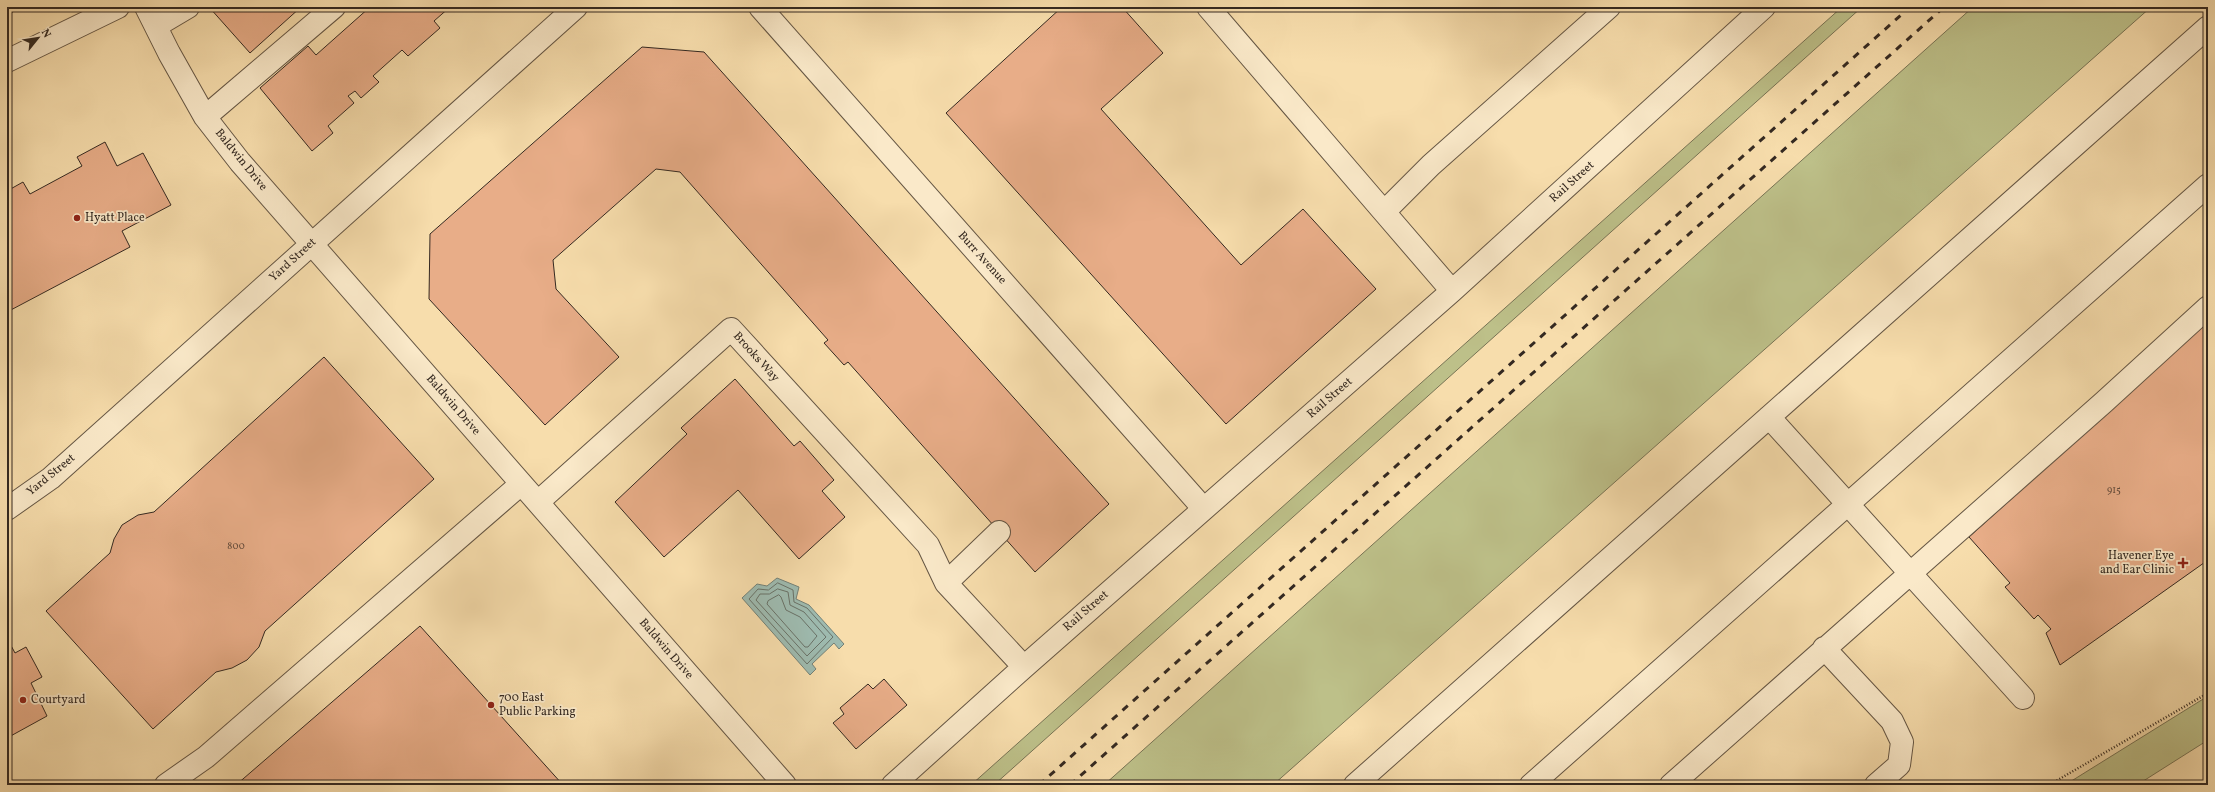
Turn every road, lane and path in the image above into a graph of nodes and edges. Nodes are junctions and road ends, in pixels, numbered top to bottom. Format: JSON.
{"nodes":[{"id":1,"x":118,"y":7,"type":"edge"},
{"id":2,"x":146,"y":7,"type":"edge"},
{"id":3,"x":188,"y":7,"type":"edge"},
{"id":4,"x":334,"y":7,"type":"edge"},
{"id":5,"x":576,"y":7,"type":"edge"},
{"id":6,"x":760,"y":7,"type":"edge"},
{"id":7,"x":1208,"y":7,"type":"edge"},
{"id":8,"x":1609,"y":7,"type":"edge"},
{"id":9,"x":1764,"y":7,"type":"edge"},
{"id":10,"x":156,"y":26,"type":"junction"},
{"id":11,"x":2208,"y":27,"type":"edge"},
{"id":12,"x":7,"y":60,"type":"edge"},
{"id":13,"x":205,"y":117,"type":"junction"},
{"id":14,"x":2208,"y":185,"type":"edge"},
{"id":15,"x":1384,"y":212,"type":"junction"},
{"id":16,"x":312,"y":243,"type":"junction"},
{"id":17,"x":1452,"y":291,"type":"junction"},
{"id":18,"x":2208,"y":307,"type":"edge"},
{"id":19,"x":1769,"y":417,"type":"junction"},
{"id":20,"x":521,"y":484,"type":"junction"},
{"id":21,"x":538,"y":502,"type":"junction"},
{"id":22,"x":1850,"y":504,"type":"junction"},
{"id":23,"x":1203,"y":508,"type":"junction"},
{"id":24,"x":7,"y":509,"type":"edge"},
{"id":25,"x":1000,"y":532,"type":"dead end"},
{"id":26,"x":1911,"y":572,"type":"junction"},
{"id":27,"x":946,"y":583,"type":"junction"},
{"id":28,"x":1824,"y":648,"type":"junction"},
{"id":29,"x":1024,"y":667,"type":"junction"},
{"id":30,"x":2208,"y":693,"type":"edge"},
{"id":31,"x":2023,"y":698,"type":"dead end"},
{"id":32,"x":166,"y":785,"type":"edge"},
{"id":33,"x":785,"y":785,"type":"edge"},
{"id":34,"x":893,"y":785,"type":"edge"},
{"id":35,"x":1355,"y":785,"type":"edge"},
{"id":36,"x":1531,"y":785,"type":"edge"},
{"id":37,"x":1671,"y":785,"type":"edge"},
{"id":38,"x":1876,"y":785,"type":"edge"},
{"id":39,"x":2049,"y":785,"type":"edge"}],
"edges":[{"from":1,"to":12,"type":"street"},
{"from":2,"to":10,"type":"street","name":"Baldwin Drive"},
{"from":3,"to":10,"type":"street"},
{"from":4,"to":13,"type":"street"},
{"from":5,"to":16,"type":"street","name":"Yard Street"},
{"from":6,"to":23,"type":"street","name":"Burr Avenue"},
{"from":7,"to":15,"type":"street"},
{"from":8,"to":15,"type":"street"},
{"from":9,"to":17,"type":"street","name":"Rail Street"},
{"from":10,"to":13,"type":"street","name":"Baldwin Drive"},
{"from":11,"to":19,"type":"street"},
{"from":13,"to":16,"type":"street","name":"Baldwin Drive"},
{"from":14,"to":22,"type":"street"},
{"from":15,"to":17,"type":"street"},
{"from":16,"to":20,"type":"street","name":"Baldwin Drive"},
{"from":16,"to":24,"type":"street","name":"Yard Street"},
{"from":17,"to":23,"type":"street","name":"Rail Street"},
{"from":18,"to":26,"type":"street"},
{"from":19,"to":22,"type":"street"},
{"from":19,"to":35,"type":"street"},
{"from":20,"to":21,"type":"street","name":"Baldwin Drive"},
{"from":20,"to":32,"type":"street"},
{"from":21,"to":27,"type":"street","name":"Brooks Way"},
{"from":21,"to":33,"type":"street","name":"Baldwin Drive"},
{"from":22,"to":26,"type":"street"},
{"from":22,"to":36,"type":"street"},
{"from":23,"to":29,"type":"street","name":"Rail Street"},
{"from":25,"to":27,"type":"street"},
{"from":26,"to":28,"type":"street"},
{"from":26,"to":31,"type":"street"},
{"from":27,"to":29,"type":"street"},
{"from":28,"to":37,"type":"street"},
{"from":28,"to":38,"type":"street"},
{"from":29,"to":34,"type":"street","name":"Rail Street"},
{"from":30,"to":39,"type":"path"}]}
